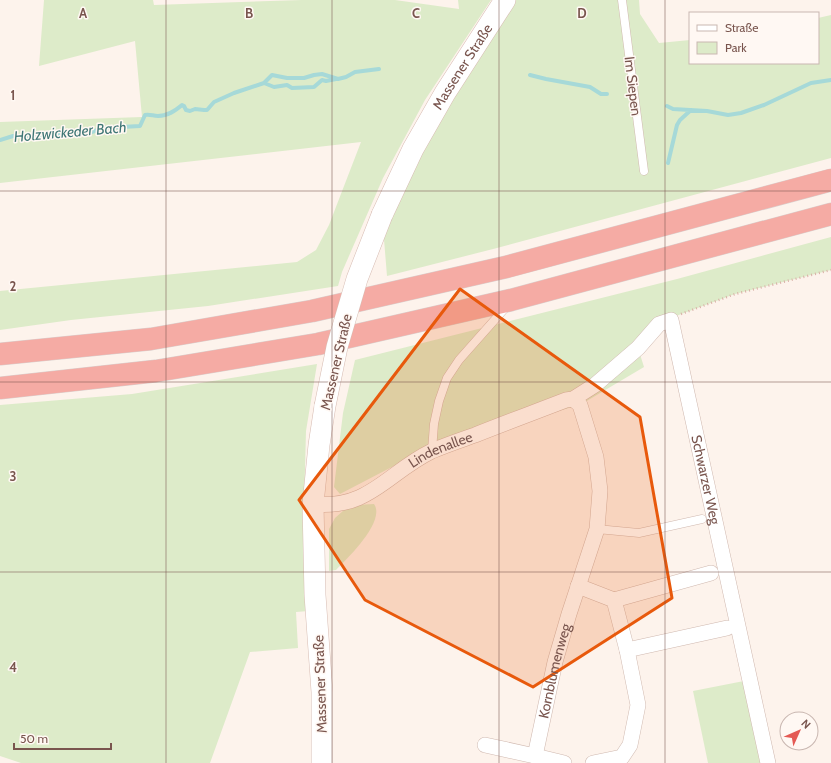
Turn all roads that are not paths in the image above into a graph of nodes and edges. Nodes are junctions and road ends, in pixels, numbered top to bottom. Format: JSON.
{"nodes":[{"id":1,"x":505,"y":0,"type":"edge"},
{"id":2,"x":622,"y":0,"type":"edge"},
{"id":3,"x":644,"y":172,"type":"dead end"},
{"id":4,"x":831,"y":180,"type":"edge"},
{"id":5,"x":831,"y":214,"type":"edge"},
{"id":6,"x":511,"y":300,"type":"junction"},
{"id":7,"x":0,"y":354,"type":"edge"},
{"id":8,"x":0,"y":388,"type":"edge"},
{"id":9,"x":573,"y":399,"type":"junction"},
{"id":10,"x":432,"y":451,"type":"junction"},
{"id":11,"x":313,"y":504,"type":"junction"},
{"id":12,"x":702,"y":519,"type":"dead end"},
{"id":13,"x":597,"y":528,"type":"junction"},
{"id":14,"x":711,"y":573,"type":"dead end"},
{"id":15,"x":578,"y":586,"type":"junction"},
{"id":16,"x":614,"y":600,"type":"junction"},
{"id":17,"x":727,"y":628,"type":"dead end"},
{"id":18,"x":627,"y":650,"type":"junction"},
{"id":19,"x":485,"y":745,"type":"dead end"},
{"id":20,"x":535,"y":756,"type":"junction"},
{"id":21,"x":322,"y":763,"type":"edge"},
{"id":22,"x":564,"y":763,"type":"edge"},
{"id":23,"x":593,"y":763,"type":"edge"},
{"id":24,"x":768,"y":763,"type":"edge"}],
"edges":[{"from":1,"to":11,"type":"main road","name":"Massener Straße","bridge":true},
{"from":2,"to":3,"type":"lane","name":"Im Siepen"},
{"from":4,"to":7,"type":"highway"},
{"from":5,"to":6,"type":"highway"},
{"from":6,"to":8,"type":"highway"},
{"from":6,"to":10,"type":"lane"},
{"from":9,"to":10,"type":"street","name":"Lindenallee"},
{"from":9,"to":13,"type":"street","name":"Kornblumenweg"},
{"from":9,"to":24,"type":"street","name":"Schwarzer Weg"},
{"from":10,"to":11,"type":"street","name":"Lindenallee"},
{"from":11,"to":21,"type":"main road","name":"Massener Straße"},
{"from":12,"to":13,"type":"lane"},
{"from":13,"to":15,"type":"street","name":"Kornblumenweg"},
{"from":14,"to":16,"type":"street"},
{"from":15,"to":16,"type":"street"},
{"from":15,"to":20,"type":"street","name":"Kornblumenweg"},
{"from":16,"to":18,"type":"street"},
{"from":17,"to":18,"type":"street"},
{"from":18,"to":23,"type":"street"},
{"from":19,"to":20,"type":"street"},
{"from":20,"to":22,"type":"street"}]}
